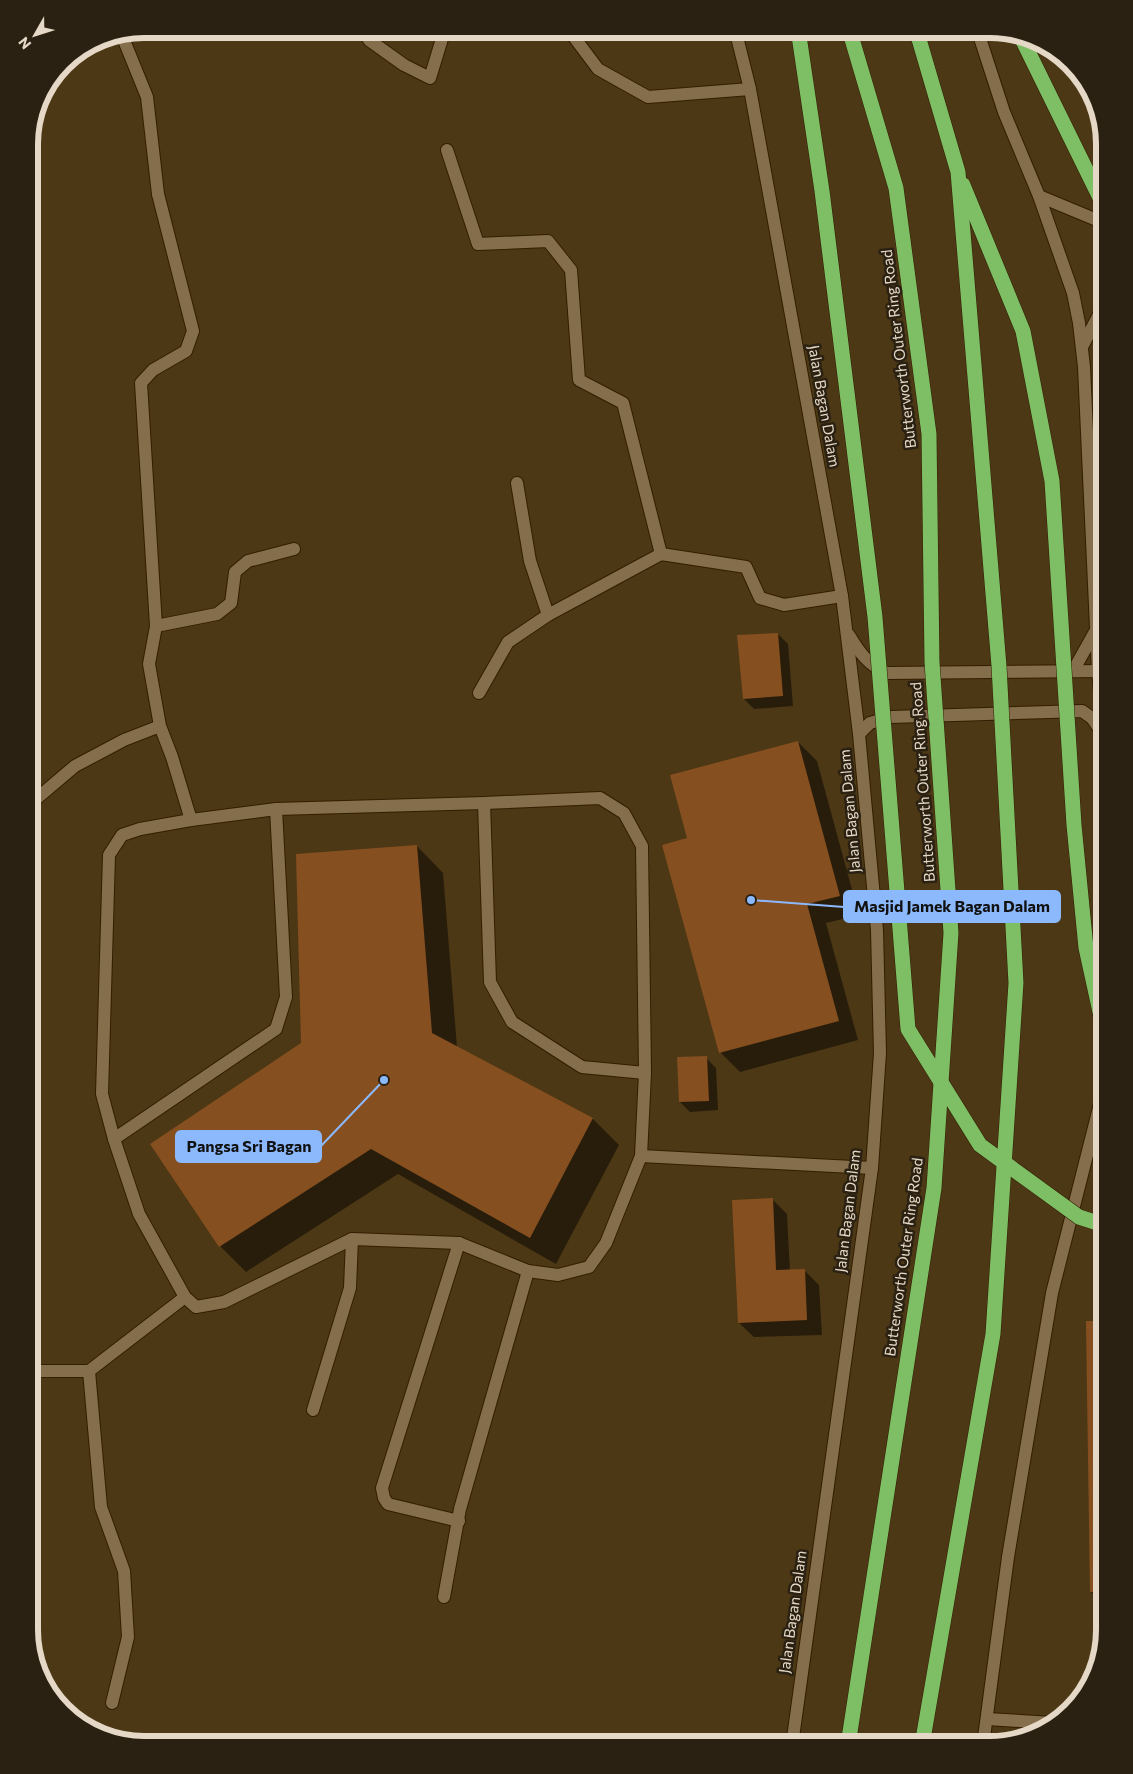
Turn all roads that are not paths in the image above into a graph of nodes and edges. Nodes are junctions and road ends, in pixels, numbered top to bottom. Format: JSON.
{"nodes":[{"id":1,"x":368,"y":38,"type":"edge"},
{"id":2,"x":442,"y":38,"type":"edge"},
{"id":3,"x":575,"y":38,"type":"edge"},
{"id":4,"x":737,"y":38,"type":"edge"},
{"id":5,"x":799,"y":38,"type":"edge"},
{"id":6,"x":852,"y":38,"type":"edge"},
{"id":7,"x":919,"y":38,"type":"edge"},
{"id":8,"x":980,"y":38,"type":"edge"},
{"id":9,"x":124,"y":40,"type":"edge"},
{"id":10,"x":1024,"y":43,"type":"edge"},
{"id":11,"x":750,"y":89,"type":"junction"},
{"id":12,"x":447,"y":150,"type":"dead end"},
{"id":13,"x":958,"y":172,"type":"junction"},
{"id":14,"x":1096,"y":190,"type":"edge"},
{"id":15,"x":1039,"y":196,"type":"junction"},
{"id":16,"x":1096,"y":220,"type":"edge"},
{"id":17,"x":1096,"y":321,"type":"edge"},
{"id":18,"x":1082,"y":348,"type":"junction"},
{"id":19,"x":517,"y":483,"type":"dead end"},
{"id":20,"x":1088,"y":485,"type":"junction"},
{"id":21,"x":1096,"y":512,"type":"edge"},
{"id":22,"x":294,"y":549,"type":"dead end"},
{"id":23,"x":662,"y":554,"type":"junction"},
{"id":24,"x":842,"y":596,"type":"junction"},
{"id":25,"x":548,"y":615,"type":"junction"},
{"id":26,"x":156,"y":626,"type":"junction"},
{"id":27,"x":1096,"y":630,"type":"joint"},
{"id":28,"x":846,"y":631,"type":"junction"},
{"id":29,"x":1096,"y":671,"type":"edge"},
{"id":30,"x":1073,"y":672,"type":"junction"},
{"id":31,"x":479,"y":693,"type":"dead end"},
{"id":32,"x":1096,"y":723,"type":"edge"},
{"id":33,"x":160,"y":726,"type":"junction"},
{"id":34,"x":859,"y":734,"type":"junction"},
{"id":35,"x":38,"y":797,"type":"edge"},
{"id":36,"x":484,"y":803,"type":"junction"},
{"id":37,"x":276,"y":809,"type":"junction"},
{"id":38,"x":191,"y":820,"type":"junction"},
{"id":39,"x":1096,"y":994,"type":"edge"},
{"id":40,"x":645,"y":1073,"type":"junction"},
{"id":41,"x":1096,"y":1120,"type":"edge"},
{"id":42,"x":114,"y":1139,"type":"junction"},
{"id":43,"x":641,"y":1156,"type":"junction"},
{"id":44,"x":872,"y":1168,"type":"junction"},
{"id":45,"x":1096,"y":1222,"type":"edge"},
{"id":46,"x":352,"y":1239,"type":"junction"},
{"id":47,"x":459,"y":1244,"type":"junction"},
{"id":48,"x":528,"y":1271,"type":"junction"},
{"id":49,"x":185,"y":1297,"type":"junction"},
{"id":50,"x":89,"y":1371,"type":"junction"},
{"id":51,"x":38,"y":1372,"type":"edge"},
{"id":52,"x":313,"y":1410,"type":"dead end"},
{"id":53,"x":459,"y":1521,"type":"junction"},
{"id":54,"x":444,"y":1598,"type":"dead end"},
{"id":55,"x":112,"y":1703,"type":"dead end"},
{"id":56,"x":986,"y":1719,"type":"junction"},
{"id":57,"x":1042,"y":1722,"type":"edge"},
{"id":58,"x":793,"y":1736,"type":"edge"},
{"id":59,"x":849,"y":1736,"type":"edge"},
{"id":60,"x":924,"y":1736,"type":"edge"},
{"id":61,"x":984,"y":1736,"type":"edge"}],
"edges":[{"from":1,"to":2,"type":"street"},
{"from":3,"to":11,"type":"street"},
{"from":4,"to":11,"type":"street","name":"Jalan Bagan Dalam"},
{"from":5,"to":45,"type":"highway","bridge":true},
{"from":6,"to":59,"type":"highway","name":"Butterworth Outer Ring Road","bridge":true},
{"from":7,"to":13,"type":"highway","bridge":true},
{"from":8,"to":15,"type":"street"},
{"from":9,"to":26,"type":"street"},
{"from":10,"to":14,"type":"highway"},
{"from":11,"to":24,"type":"street","name":"Jalan Bagan Dalam"},
{"from":12,"to":23,"type":"street"},
{"from":13,"to":39,"type":"highway","bridge":true},
{"from":13,"to":60,"type":"highway","bridge":true},
{"from":15,"to":16,"type":"street"},
{"from":15,"to":18,"type":"street"},
{"from":17,"to":18,"type":"street"},
{"from":18,"to":20,"type":"street"},
{"from":19,"to":25,"type":"street"},
{"from":20,"to":21,"type":"street"},
{"from":20,"to":27,"type":"street"},
{"from":22,"to":26,"type":"street"},
{"from":23,"to":24,"type":"street"},
{"from":23,"to":25,"type":"street"},
{"from":24,"to":28,"type":"street","name":"Jalan Bagan Dalam"},
{"from":25,"to":31,"type":"street"},
{"from":26,"to":33,"type":"street"},
{"from":27,"to":30,"type":"street"},
{"from":28,"to":30,"type":"street"},
{"from":28,"to":34,"type":"street","name":"Jalan Bagan Dalam"},
{"from":29,"to":30,"type":"street"},
{"from":32,"to":34,"type":"street"},
{"from":33,"to":35,"type":"street"},
{"from":33,"to":38,"type":"street"},
{"from":34,"to":44,"type":"street","name":"Jalan Bagan Dalam"},
{"from":36,"to":37,"type":"street"},
{"from":36,"to":40,"type":"street"},
{"from":36,"to":40,"type":"street"},
{"from":37,"to":38,"type":"street"},
{"from":37,"to":42,"type":"street"},
{"from":38,"to":42,"type":"street"},
{"from":40,"to":43,"type":"street"},
{"from":41,"to":56,"type":"street"},
{"from":42,"to":49,"type":"street"},
{"from":43,"to":44,"type":"street"},
{"from":43,"to":48,"type":"street"},
{"from":44,"to":58,"type":"street","name":"Jalan Bagan Dalam"},
{"from":46,"to":47,"type":"street"},
{"from":46,"to":49,"type":"street"},
{"from":46,"to":52,"type":"street"},
{"from":47,"to":48,"type":"street"},
{"from":47,"to":53,"type":"street"},
{"from":48,"to":53,"type":"street"},
{"from":49,"to":50,"type":"street"},
{"from":50,"to":51,"type":"street"},
{"from":50,"to":55,"type":"street"},
{"from":53,"to":54,"type":"street"},
{"from":56,"to":57,"type":"street"},
{"from":56,"to":61,"type":"street"}]}
